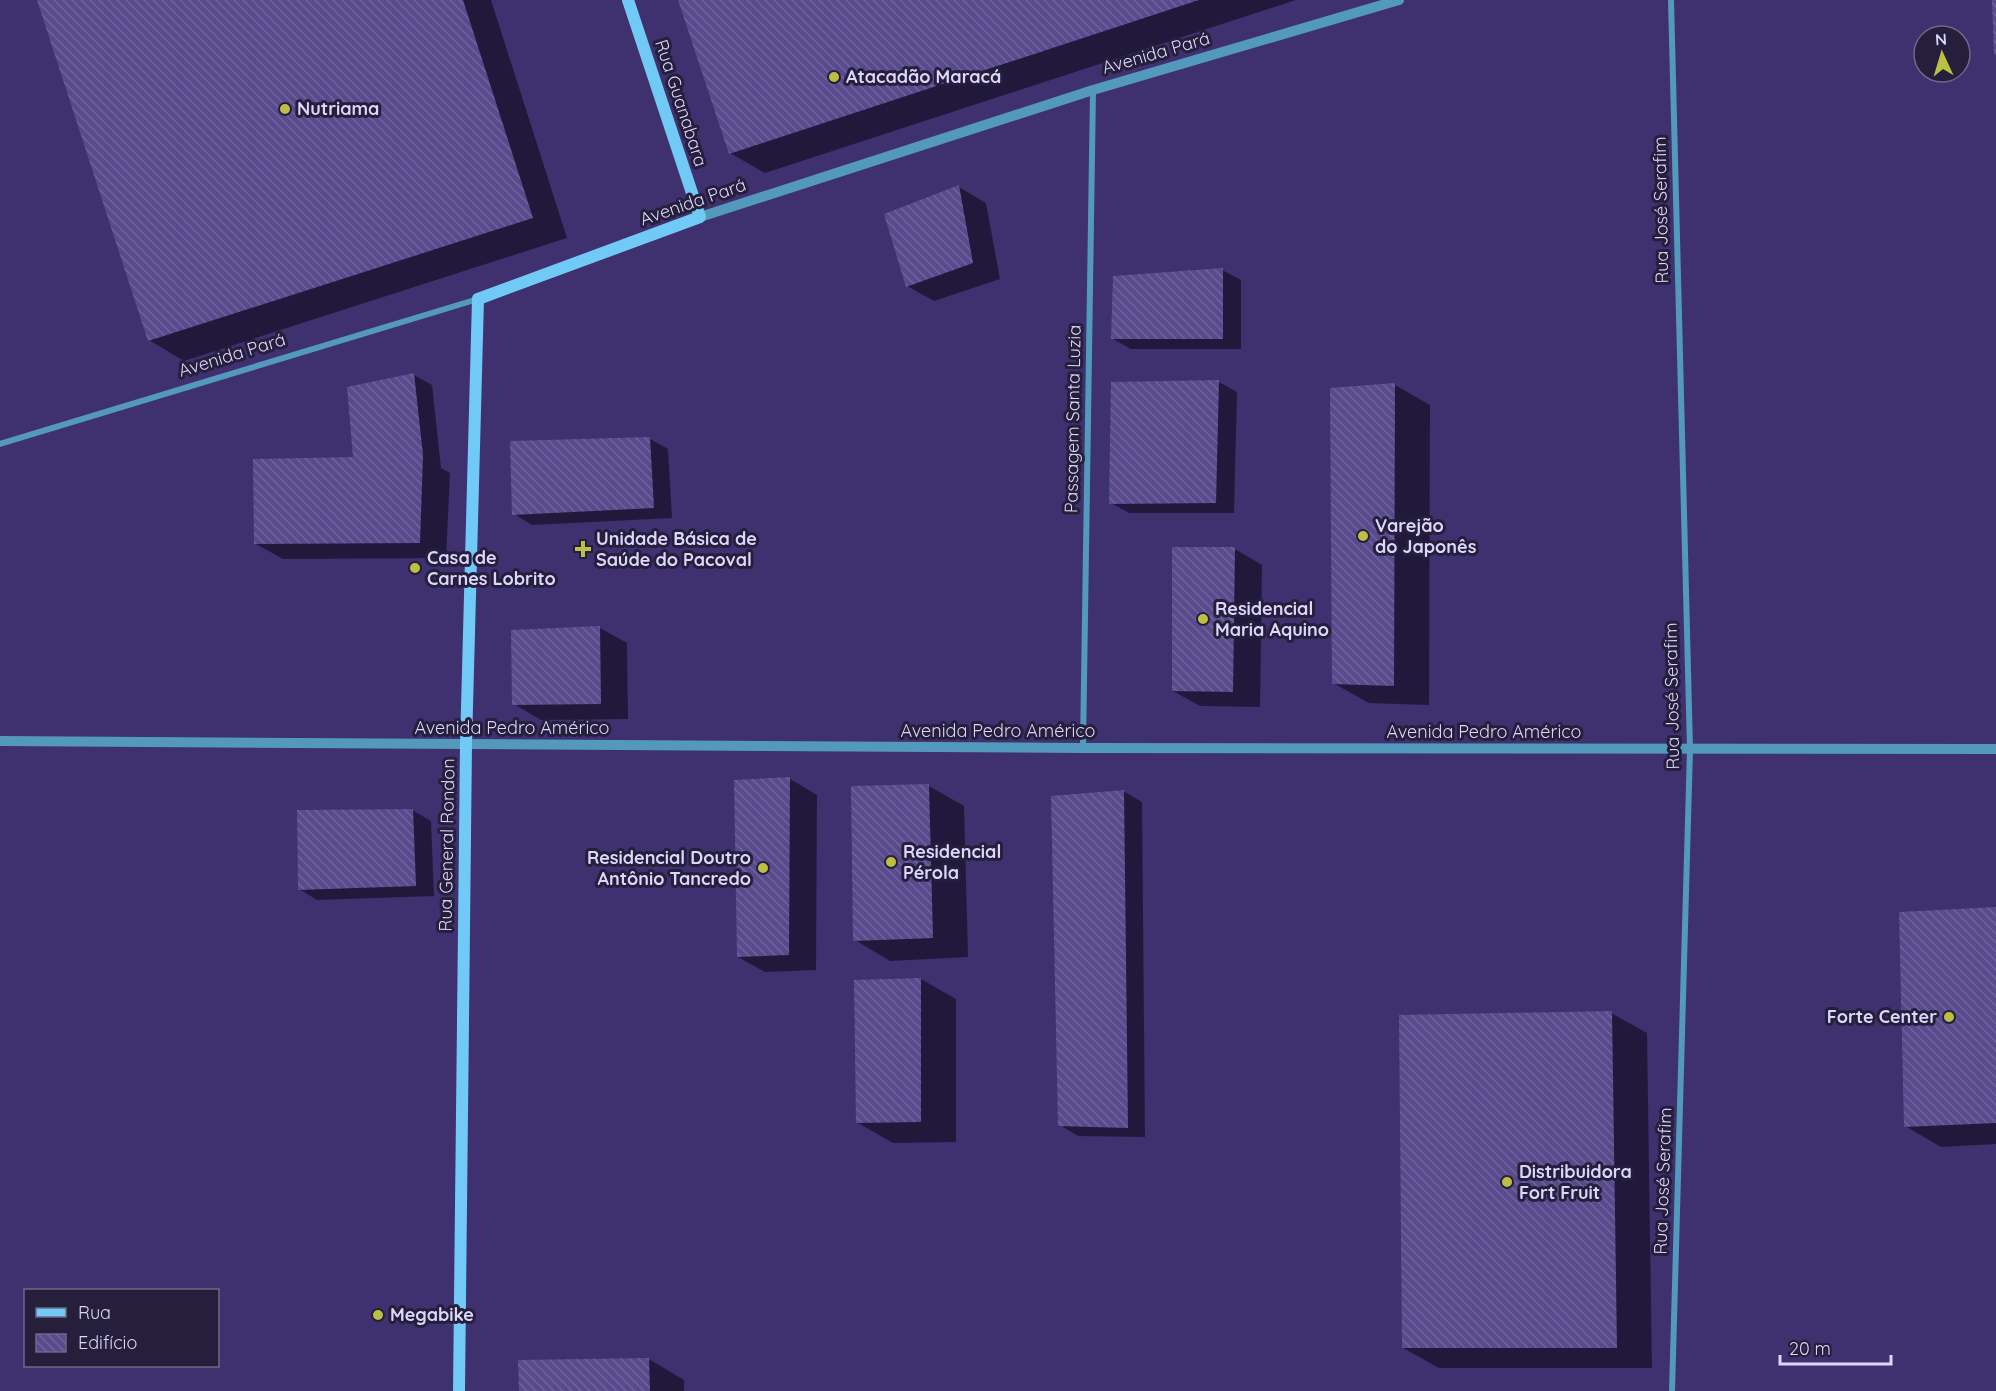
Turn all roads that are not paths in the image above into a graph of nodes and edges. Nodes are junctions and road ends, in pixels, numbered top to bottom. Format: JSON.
{"nodes":[{"id":1,"x":628,"y":0,"type":"edge"},
{"id":2,"x":1399,"y":0,"type":"edge"},
{"id":3,"x":1671,"y":0,"type":"edge"},
{"id":4,"x":1093,"y":90,"type":"junction"},
{"id":5,"x":700,"y":217,"type":"junction"},
{"id":6,"x":478,"y":299,"type":"junction"},
{"id":7,"x":0,"y":444,"type":"edge"},
{"id":8,"x":0,"y":741,"type":"edge"},
{"id":9,"x":466,"y":744,"type":"junction"},
{"id":10,"x":1083,"y":748,"type":"junction"},
{"id":11,"x":1690,"y":749,"type":"junction"},
{"id":12,"x":1996,"y":749,"type":"edge"},
{"id":13,"x":459,"y":1391,"type":"edge"},
{"id":14,"x":1672,"y":1391,"type":"edge"}],
"edges":[{"from":1,"to":5,"type":"main road","name":"Rua Guanabara"},
{"from":2,"to":4,"type":"street","name":"Avenida Pará"},
{"from":3,"to":11,"type":"street","name":"Rua José Serafim"},
{"from":4,"to":5,"type":"street","name":"Avenida Pará"},
{"from":4,"to":10,"type":"street","name":"Passagem Santa Luzia"},
{"from":5,"to":6,"type":"main road","name":"Avenida Pará"},
{"from":6,"to":7,"type":"street","name":"Avenida Pará"},
{"from":6,"to":9,"type":"main road","name":"Rua General Rondon"},
{"from":8,"to":9,"type":"street","name":"Avenida Pedro Américo"},
{"from":9,"to":10,"type":"street","name":"Avenida Pedro Américo"},
{"from":9,"to":13,"type":"main road","name":"Rua General Rondon"},
{"from":10,"to":11,"type":"street","name":"Avenida Pedro Américo"},
{"from":11,"to":12,"type":"street","name":"Avenida Pedro Américo"},
{"from":11,"to":14,"type":"street","name":"Rua José Serafim"}]}
